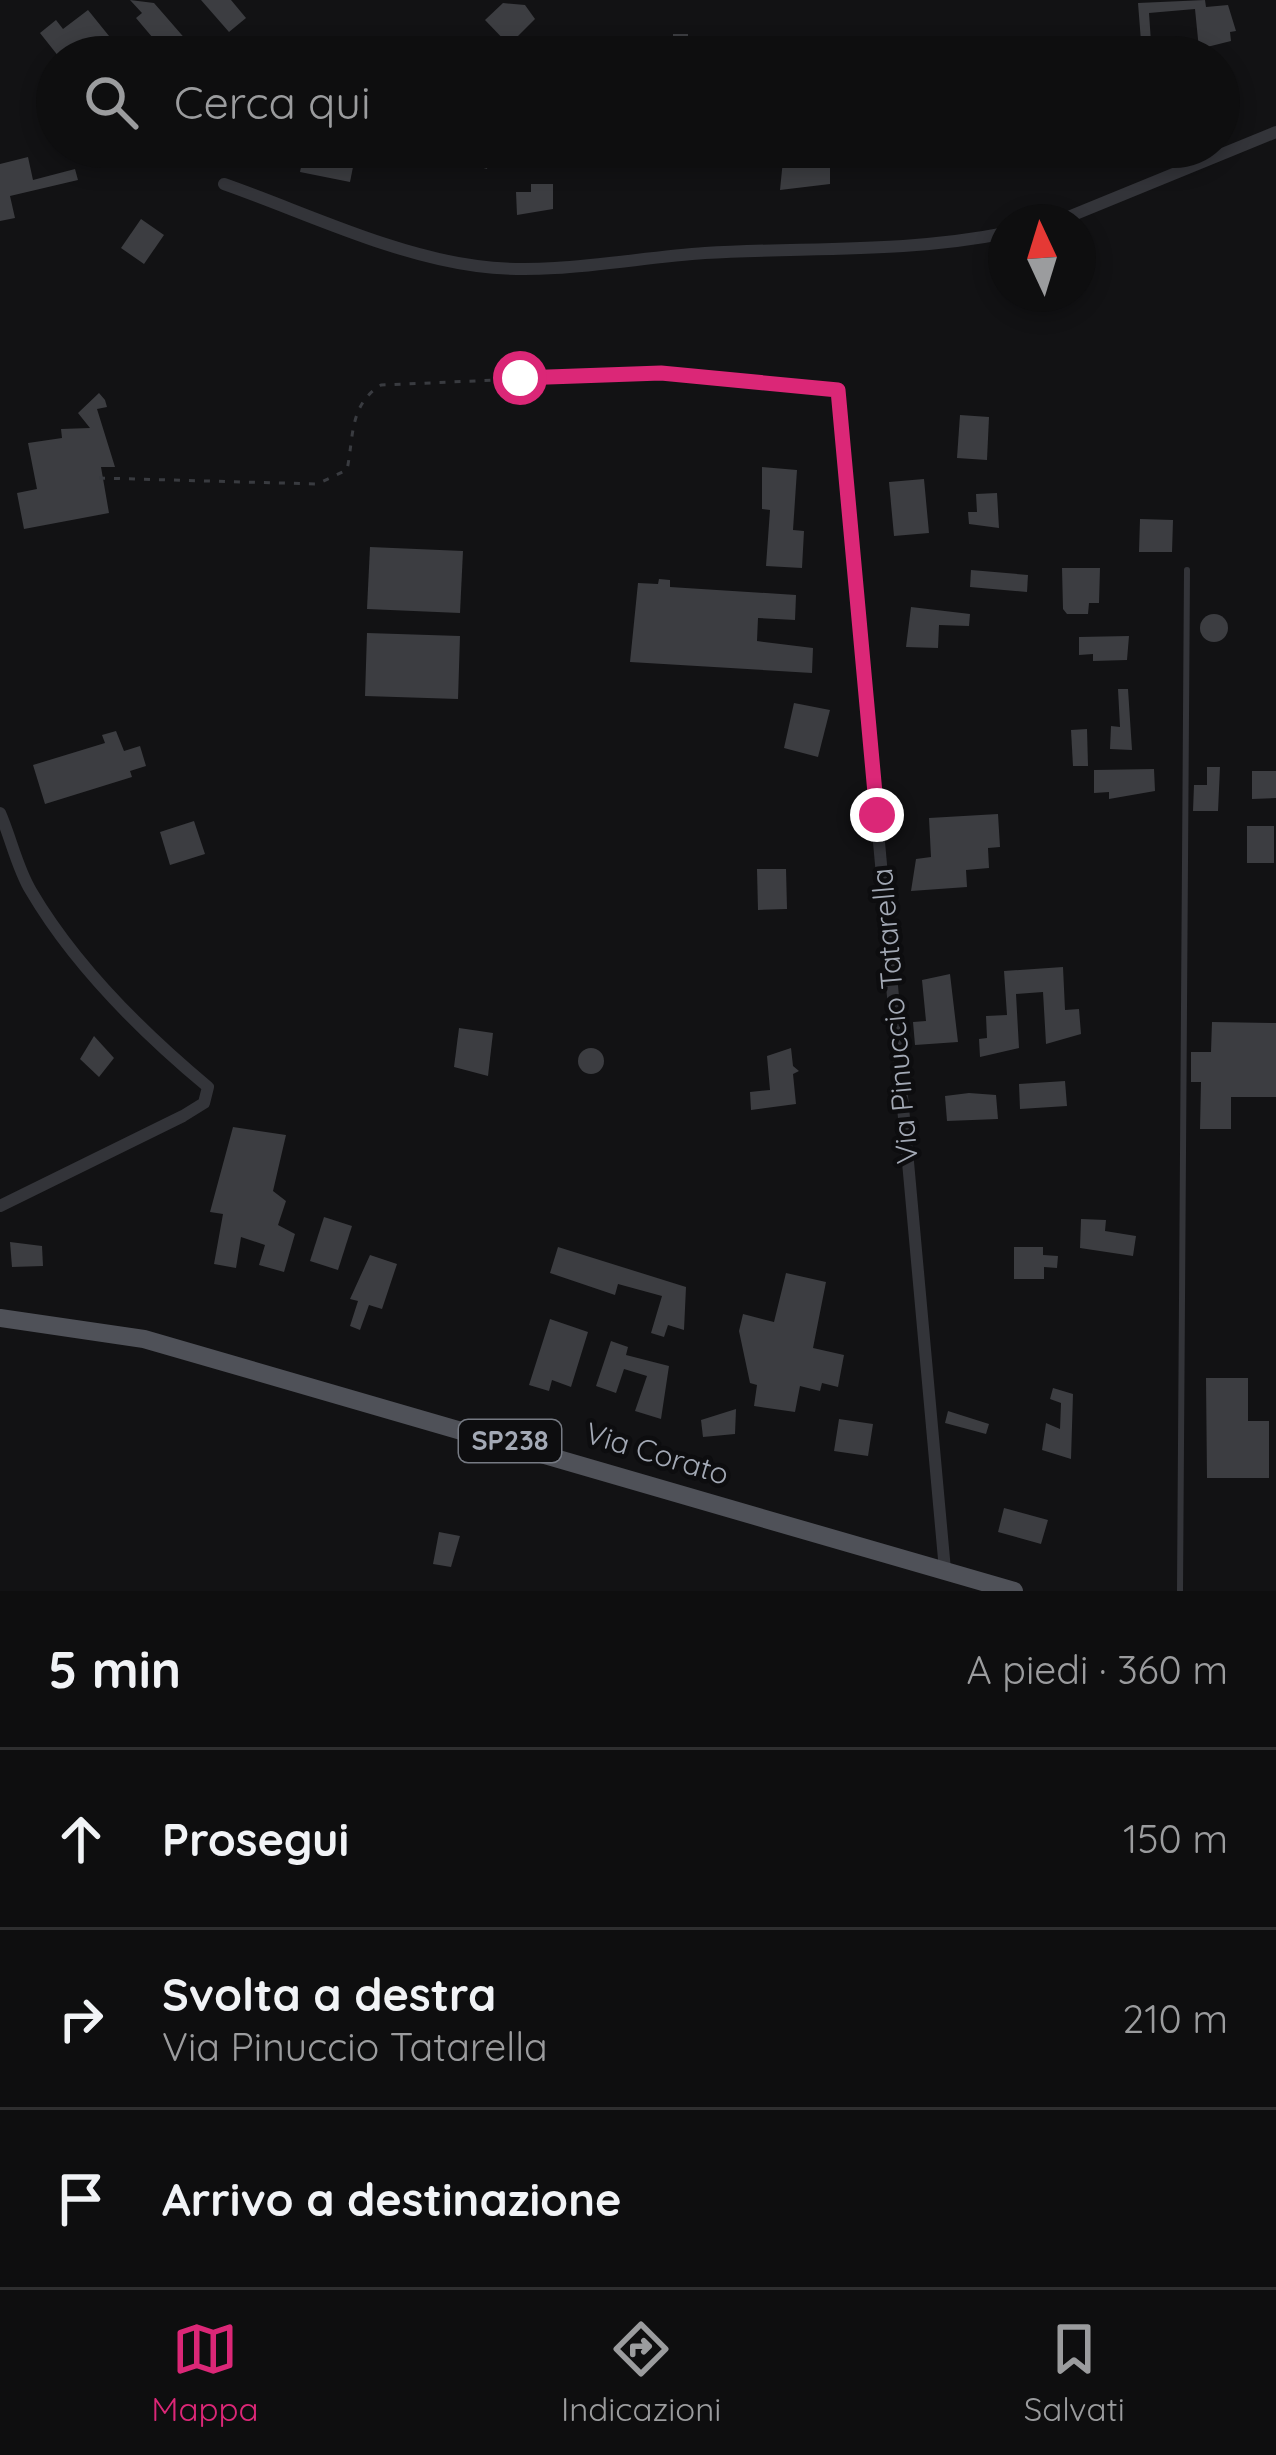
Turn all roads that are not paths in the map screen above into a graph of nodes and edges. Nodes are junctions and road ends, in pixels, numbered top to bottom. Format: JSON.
{"nodes":[{"id":1,"x":1276,"y":132,"type":"edge"},
{"id":2,"x":1240,"y":147,"type":"edge"},
{"id":3,"x":1188,"y":168,"type":"edge"},
{"id":4,"x":224,"y":184,"type":"dead end"},
{"id":5,"x":1096,"y":206,"type":"edge"},
{"id":6,"x":988,"y":236,"type":"edge"},
{"id":7,"x":838,"y":390,"type":"road end"},
{"id":8,"x":1187,"y":570,"type":"dead end"},
{"id":9,"x":0,"y":813,"type":"edge"},
{"id":10,"x":0,"y":1206,"type":"edge"},
{"id":11,"x":0,"y":1318,"type":"edge"},
{"id":12,"x":945,"y":1570,"type":"junction"},
{"id":13,"x":1014,"y":1591,"type":"edge"},
{"id":14,"x":1180,"y":1591,"type":"edge"}],
"edges":[{"from":1,"to":2,"type":"street"},
{"from":3,"to":5,"type":"street"},
{"from":4,"to":6,"type":"street"},
{"from":7,"to":12,"type":"street","name":"Via Pinuccio Tatarella"},
{"from":8,"to":14,"type":"lane"},
{"from":9,"to":10,"type":"street"},
{"from":11,"to":12,"type":"main road","name":"Via Corato","number":"SP238"},
{"from":12,"to":13,"type":"main road","name":"Via Corato","number":"SP238"}]}
